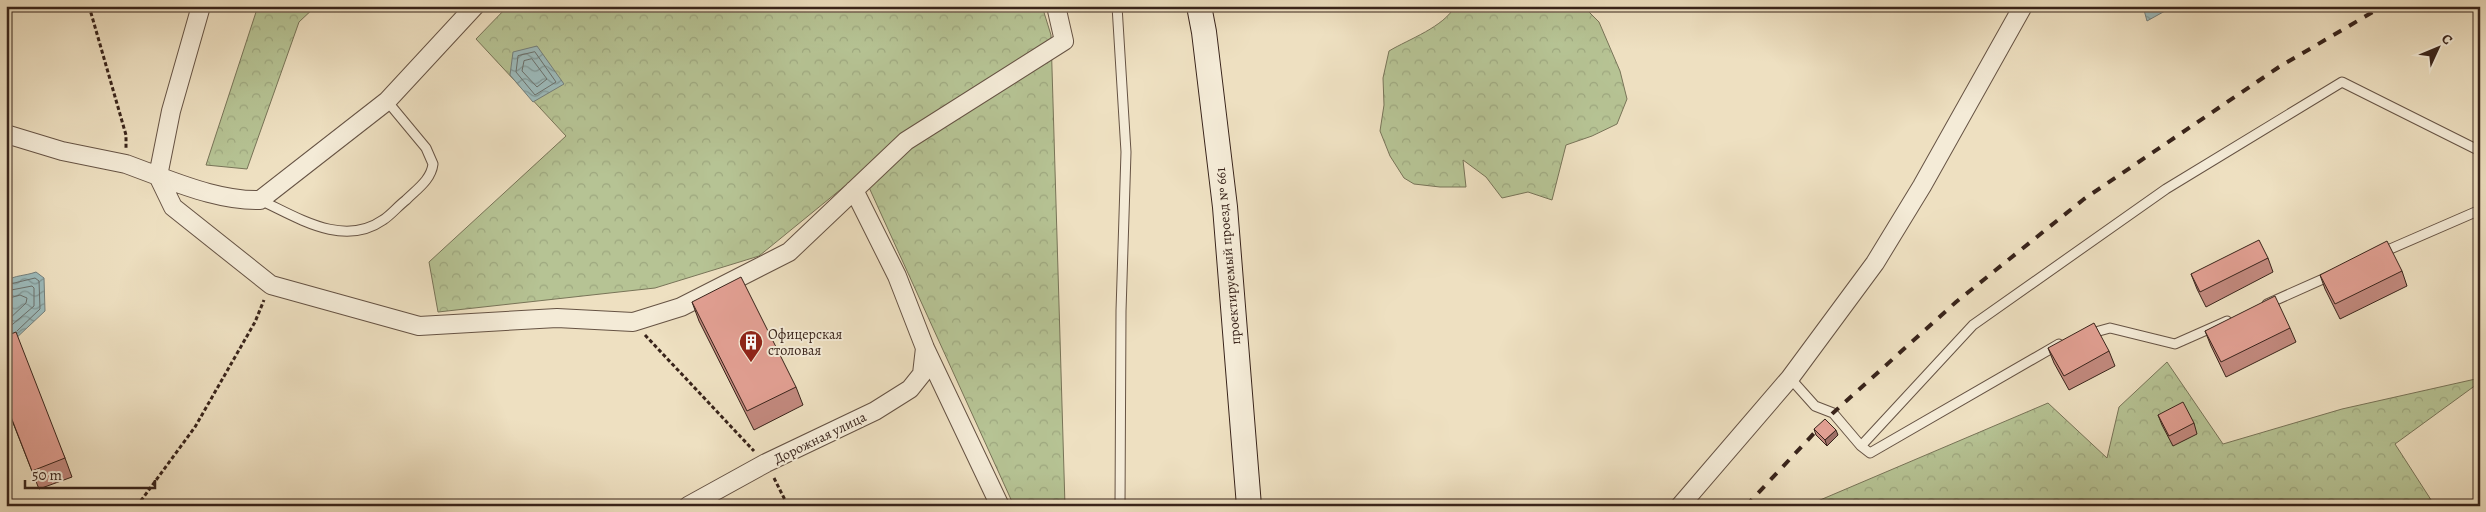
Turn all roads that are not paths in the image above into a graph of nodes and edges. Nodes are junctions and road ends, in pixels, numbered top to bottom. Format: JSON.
{"nodes":[{"id":1,"x":201,"y":6,"type":"edge"},
{"id":2,"x":475,"y":6,"type":"edge"},
{"id":3,"x":1056,"y":6,"type":"edge"},
{"id":4,"x":1118,"y":6,"type":"edge"},
{"id":5,"x":1199,"y":6,"type":"edge"},
{"id":6,"x":2023,"y":6,"type":"edge"},
{"id":7,"x":387,"y":102,"type":"junction"},
{"id":8,"x":6,"y":134,"type":"edge"},
{"id":9,"x":2480,"y":151,"type":"edge"},
{"id":10,"x":158,"y":176,"type":"junction"},
{"id":11,"x":854,"y":190,"type":"junction"},
{"id":12,"x":260,"y":200,"type":"junction"},
{"id":13,"x":2480,"y":210,"type":"edge"},
{"id":14,"x":2372,"y":257,"type":"edge"},
{"id":15,"x":2345,"y":269,"type":"edge"},
{"id":16,"x":2256,"y":308,"type":"edge"},
{"id":17,"x":2238,"y":316,"type":"edge"},
{"id":18,"x":2082,"y":336,"type":"edge"},
{"id":19,"x":2064,"y":342,"type":"edge"},
{"id":20,"x":925,"y":348,"type":"junction"},
{"id":21,"x":1790,"y":378,"type":"junction"},
{"id":22,"x":1860,"y":446,"type":"junction"},
{"id":23,"x":688,"y":506,"type":"edge"},
{"id":24,"x":1000,"y":506,"type":"edge"},
{"id":25,"x":1120,"y":506,"type":"edge"},
{"id":26,"x":1249,"y":506,"type":"edge"},
{"id":27,"x":1680,"y":506,"type":"edge"}],
"edges":[{"from":1,"to":10,"type":"street"},
{"from":2,"to":7,"type":"street"},
{"from":3,"to":11,"type":"street"},
{"from":4,"to":25,"type":"lane"},
{"from":5,"to":26,"type":"main road","name":"проектируемый проезд № 661"},
{"from":6,"to":21,"type":"street"},
{"from":7,"to":12,"type":"street"},
{"from":7,"to":12,"type":"lane"},
{"from":8,"to":10,"type":"street"},
{"from":9,"to":22,"type":"lane"},
{"from":10,"to":11,"type":"street"},
{"from":10,"to":12,"type":"street"},
{"from":11,"to":20,"type":"street"},
{"from":13,"to":14,"type":"lane"},
{"from":15,"to":16,"type":"lane"},
{"from":17,"to":18,"type":"lane"},
{"from":19,"to":22,"type":"lane"},
{"from":20,"to":23,"type":"street","name":"Дорожная улица"},
{"from":20,"to":24,"type":"street"},
{"from":21,"to":22,"type":"lane"},
{"from":21,"to":27,"type":"street"}]}
